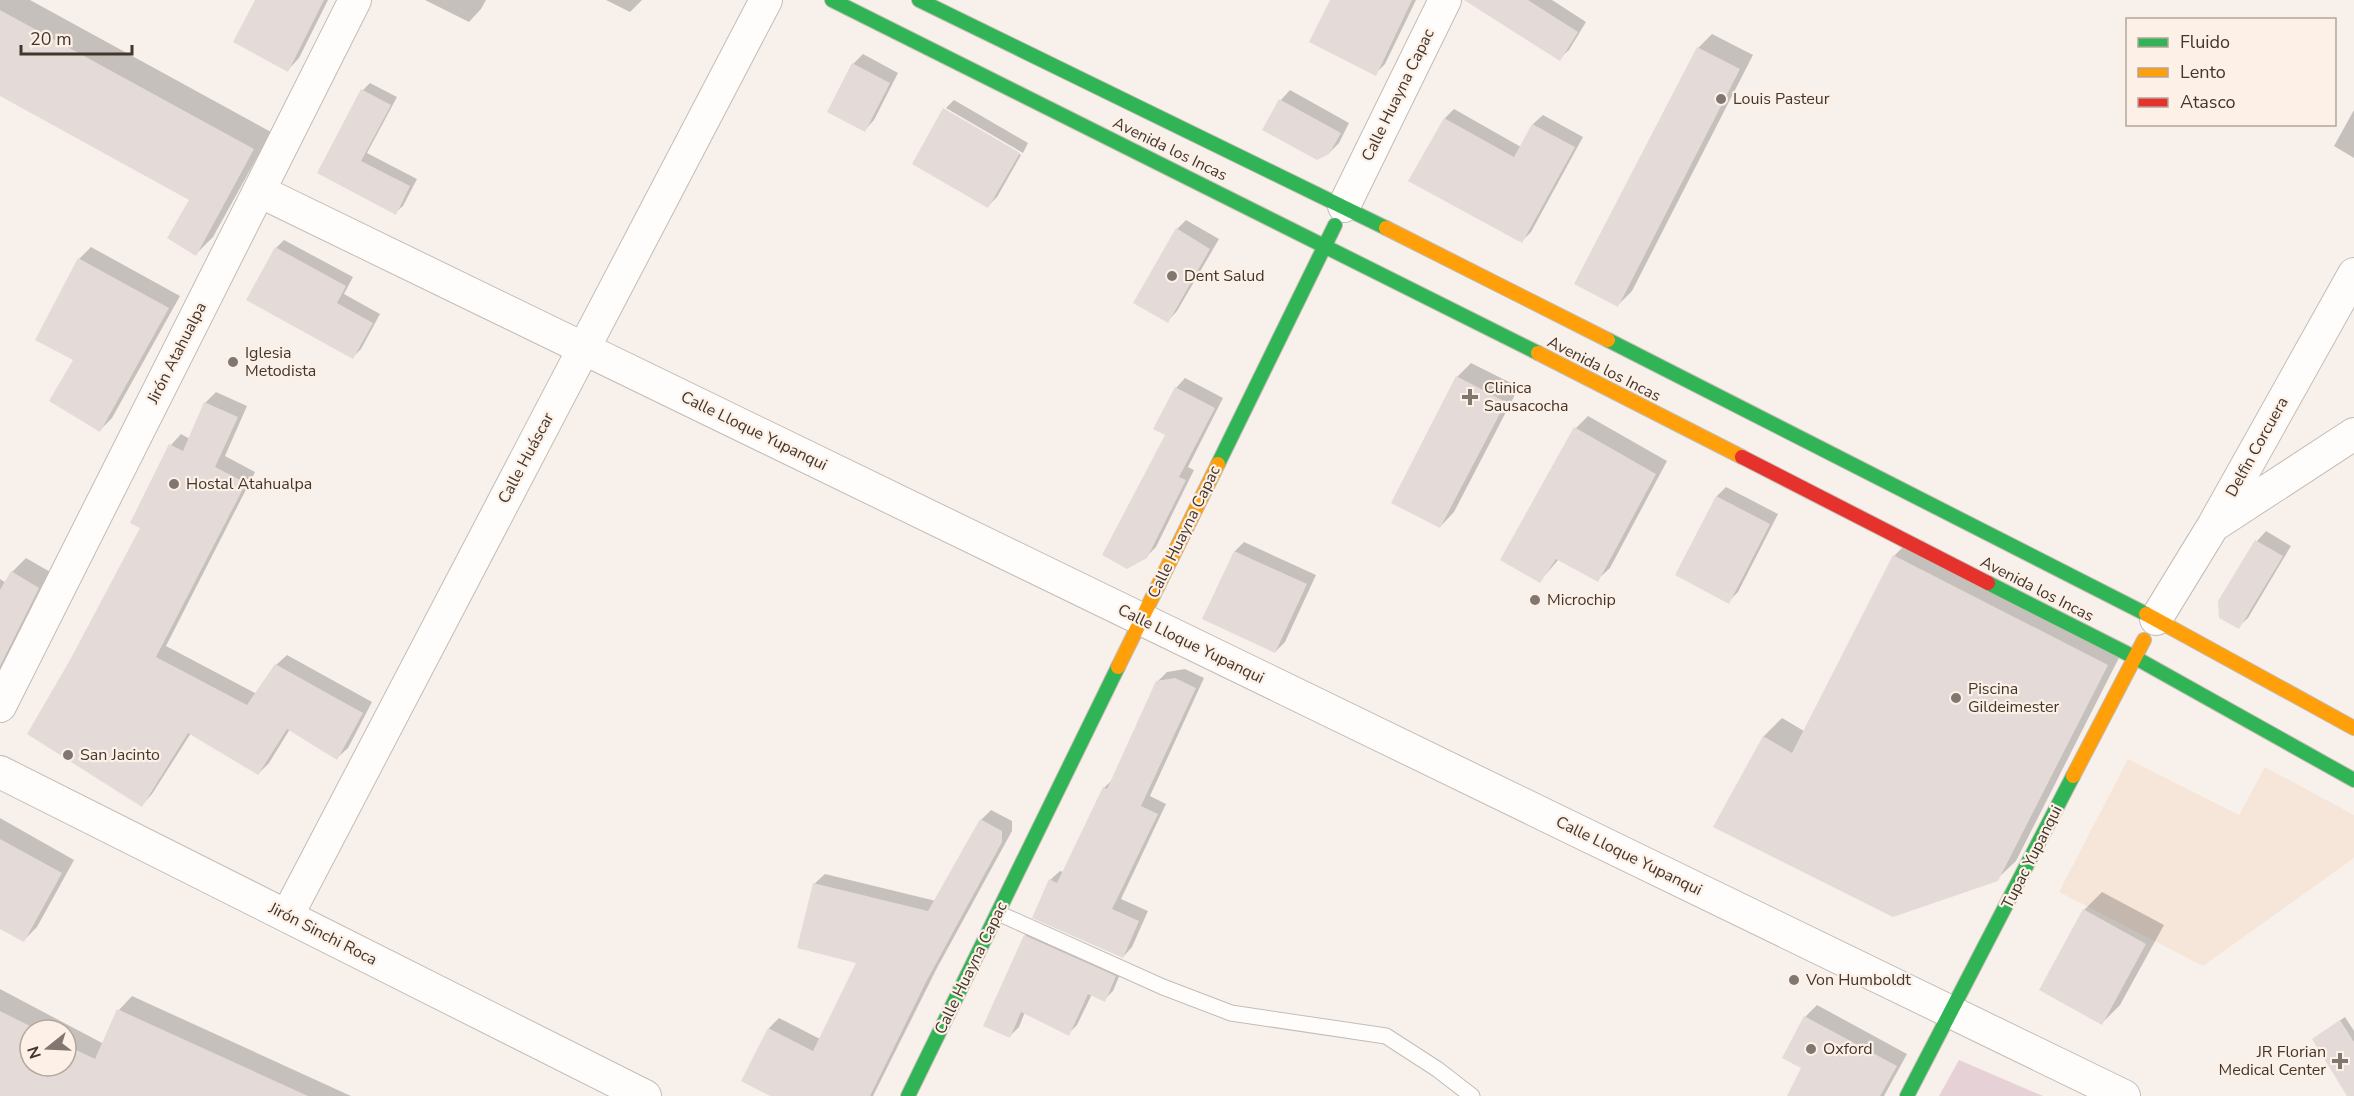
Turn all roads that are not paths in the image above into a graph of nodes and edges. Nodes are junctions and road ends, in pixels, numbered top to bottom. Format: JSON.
{"nodes":[{"id":1,"x":355,"y":0,"type":"edge"},
{"id":2,"x":766,"y":0,"type":"edge"},
{"id":3,"x":832,"y":0,"type":"edge"},
{"id":4,"x":919,"y":0,"type":"edge"},
{"id":5,"x":1444,"y":0,"type":"edge"},
{"id":6,"x":259,"y":191,"type":"junction"},
{"id":7,"x":1344,"y":206,"type":"junction"},
{"id":8,"x":1325,"y":245,"type":"junction"},
{"id":9,"x":2354,"y":274,"type":"edge"},
{"id":10,"x":584,"y":349,"type":"junction"},
{"id":11,"x":2354,"y":434,"type":"edge"},
{"id":12,"x":2213,"y":526,"type":"junction"},
{"id":13,"x":1141,"y":619,"type":"junction"},
{"id":14,"x":2156,"y":619,"type":"junction"},
{"id":15,"x":2134,"y":657,"type":"junction"},
{"id":16,"x":0,"y":706,"type":"edge"},
{"id":17,"x":2354,"y":728,"type":"edge"},
{"id":18,"x":0,"y":772,"type":"edge"},
{"id":19,"x":2354,"y":780,"type":"edge"},
{"id":20,"x":998,"y":914,"type":"junction"},
{"id":21,"x":287,"y":916,"type":"junction"},
{"id":22,"x":1952,"y":1013,"type":"junction"},
{"id":23,"x":645,"y":1096,"type":"edge"},
{"id":24,"x":908,"y":1096,"type":"edge"},
{"id":25,"x":1473,"y":1096,"type":"edge"},
{"id":26,"x":1907,"y":1096,"type":"edge"},
{"id":27,"x":2124,"y":1096,"type":"edge"}],
"edges":[{"from":1,"to":6,"type":"street","name":"Jirón Atahualpa"},
{"from":2,"to":10,"type":"street","name":"Calle Huáscar"},
{"from":3,"to":8,"type":"street","name":"Avenida los Incas"},
{"from":4,"to":7,"type":"street","name":"Avenida los Incas"},
{"from":5,"to":7,"type":"street","name":"Calle Huayna Capac"},
{"from":6,"to":10,"type":"street","name":"Calle Lloque Yupanqui"},
{"from":6,"to":16,"type":"street","name":"Jirón Atahualpa"},
{"from":7,"to":8,"type":"street","name":"Calle Huayna Capac"},
{"from":7,"to":14,"type":"street","name":"Avenida los Incas"},
{"from":8,"to":13,"type":"street","name":"Calle Huayna Capac"},
{"from":8,"to":15,"type":"street","name":"Avenida los Incas"},
{"from":9,"to":12,"type":"street","name":"Delfin Corcuera"},
{"from":10,"to":13,"type":"street","name":"Calle Lloque Yupanqui"},
{"from":10,"to":21,"type":"street","name":"Calle Huáscar"},
{"from":11,"to":12,"type":"street"},
{"from":12,"to":14,"type":"street","name":"Delfin Corcuera"},
{"from":13,"to":20,"type":"street","name":"Calle Huayna Capac"},
{"from":13,"to":22,"type":"street","name":"Calle Lloque Yupanqui"},
{"from":14,"to":15,"type":"street","name":"Tupac Yupanqui"},
{"from":14,"to":17,"type":"street","name":"Avenida los Incas"},
{"from":15,"to":19,"type":"street","name":"Avenida los Incas"},
{"from":15,"to":22,"type":"street","name":"Tupac Yupanqui"},
{"from":18,"to":21,"type":"street","name":"Jirón Sinchi Roca"},
{"from":20,"to":24,"type":"street","name":"Calle Huayna Capac"},
{"from":20,"to":25,"type":"lane"},
{"from":21,"to":23,"type":"street","name":"Jirón Sinchi Roca"},
{"from":22,"to":26,"type":"street","name":"Tupac Yupanqui"},
{"from":22,"to":27,"type":"street","name":"Calle Lloque Yupanqui"}]}
